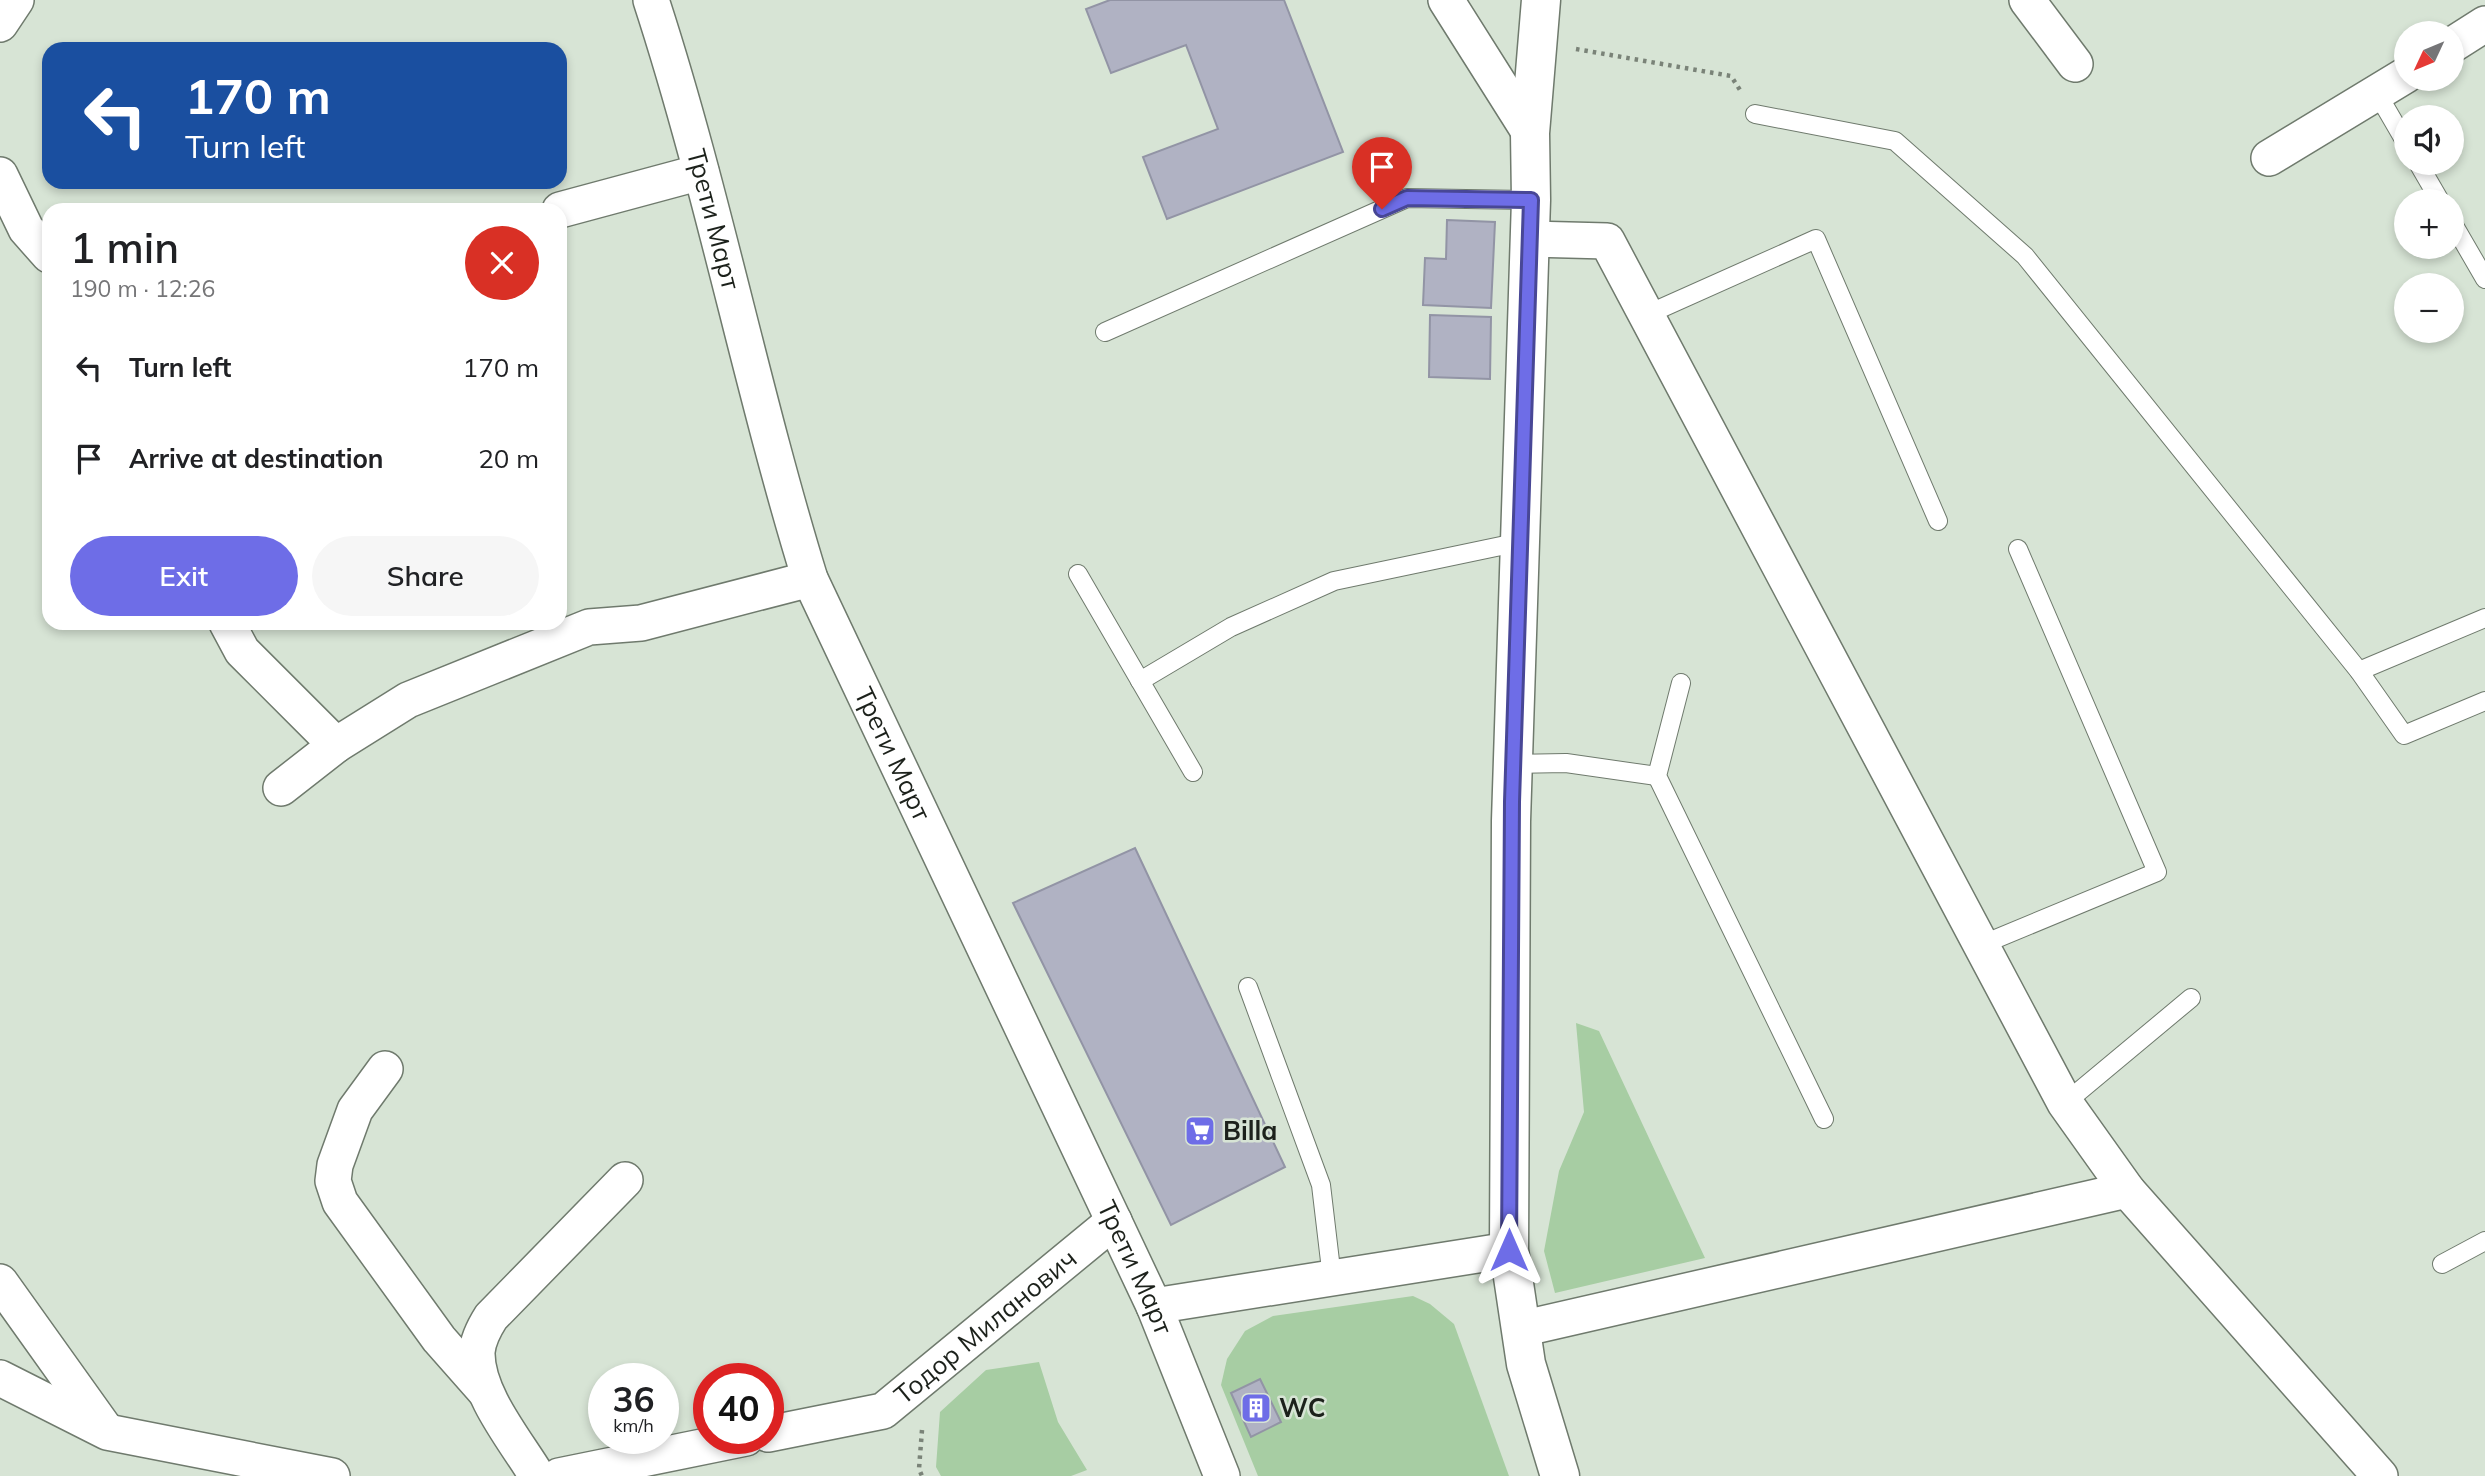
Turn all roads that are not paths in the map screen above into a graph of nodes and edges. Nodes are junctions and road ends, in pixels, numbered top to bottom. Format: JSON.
{"nodes":[{"id":1,"x":16,"y":0,"type":"edge"},
{"id":2,"x":651,"y":0,"type":"edge"},
{"id":3,"x":1446,"y":0,"type":"edge"},
{"id":4,"x":1541,"y":0,"type":"edge"},
{"id":5,"x":2027,"y":0,"type":"edge"},
{"id":6,"x":0,"y":24,"type":"edge"},
{"id":7,"x":2485,"y":24,"type":"edge"},
{"id":8,"x":2464,"y":37,"type":"edge"},
{"id":9,"x":2075,"y":64,"type":"dead end"},
{"id":10,"x":2394,"y":82,"type":"edge"},
{"id":11,"x":2377,"y":93,"type":"junction"},
{"id":12,"x":1755,"y":114,"type":"dead end"},
{"id":13,"x":2394,"y":122,"type":"edge"},
{"id":14,"x":1530,"y":133,"type":"junction"},
{"id":15,"x":2269,"y":158,"type":"dead end"},
{"id":16,"x":701,"y":172,"type":"junction"},
{"id":17,"x":0,"y":175,"type":"edge"},
{"id":18,"x":1531,"y":200,"type":"junction"},
{"id":19,"x":567,"y":208,"type":"edge"},
{"id":20,"x":1530,"y":239,"type":"junction"},
{"id":21,"x":2464,"y":243,"type":"edge"},
{"id":22,"x":42,"y":247,"type":"edge"},
{"id":23,"x":2485,"y":279,"type":"edge"},
{"id":24,"x":1646,"y":316,"type":"junction"},
{"id":25,"x":1105,"y":332,"type":"dead end"},
{"id":26,"x":1938,"y":521,"type":"dead end"},
{"id":27,"x":1520,"y":542,"type":"junction"},
{"id":28,"x":2018,"y":549,"type":"dead end"},
{"id":29,"x":1078,"y":574,"type":"dead end"},
{"id":30,"x":810,"y":579,"type":"junction"},
{"id":31,"x":2485,"y":618,"type":"edge"},
{"id":32,"x":231,"y":630,"type":"edge"},
{"id":33,"x":2359,"y":671,"type":"junction"},
{"id":34,"x":1140,"y":681,"type":"junction"},
{"id":35,"x":1681,"y":683,"type":"dead end"},
{"id":36,"x":2485,"y":701,"type":"edge"},
{"id":37,"x":336,"y":745,"type":"junction"},
{"id":38,"x":1513,"y":764,"type":"junction"},
{"id":39,"x":1193,"y":772,"type":"dead end"},
{"id":40,"x":1657,"y":776,"type":"junction"},
{"id":41,"x":281,"y":788,"type":"dead end"},
{"id":42,"x":1981,"y":945,"type":"junction"},
{"id":43,"x":1248,"y":987,"type":"dead end"},
{"id":44,"x":2191,"y":998,"type":"dead end"},
{"id":45,"x":384,"y":1069,"type":"dead end"},
{"id":46,"x":2065,"y":1103,"type":"junction"},
{"id":47,"x":1824,"y":1119,"type":"dead end"},
{"id":48,"x":625,"y":1180,"type":"dead end"},
{"id":49,"x":2126,"y":1190,"type":"junction"},
{"id":50,"x":1114,"y":1221,"type":"junction"},
{"id":51,"x":2485,"y":1241,"type":"edge"},
{"id":52,"x":1509,"y":1250,"type":"junction"},
{"id":53,"x":2442,"y":1264,"type":"dead end"},
{"id":54,"x":1332,"y":1278,"type":"junction"},
{"id":55,"x":0,"y":1282,"type":"edge"},
{"id":56,"x":1154,"y":1306,"type":"junction"},
{"id":57,"x":1521,"y":1328,"type":"junction"},
{"id":58,"x":0,"y":1378,"type":"edge"},
{"id":59,"x":484,"y":1390,"type":"junction"},
{"id":60,"x":784,"y":1431,"type":"edge"},
{"id":61,"x":107,"y":1432,"type":"junction"},
{"id":62,"x":693,"y":1449,"type":"edge"},
{"id":63,"x":332,"y":1476,"type":"edge"},
{"id":64,"x":537,"y":1476,"type":"edge"},
{"id":65,"x":559,"y":1476,"type":"edge"},
{"id":66,"x":1222,"y":1476,"type":"edge"},
{"id":67,"x":1560,"y":1476,"type":"edge"},
{"id":68,"x":2381,"y":1476,"type":"edge"}],
"edges":[{"from":1,"to":6,"type":"street"},
{"from":2,"to":16,"type":"street","name":"Трети Март"},
{"from":3,"to":14,"type":"street"},
{"from":4,"to":14,"type":"street"},
{"from":5,"to":9,"type":"street"},
{"from":7,"to":8,"type":"street"},
{"from":10,"to":11,"type":"street"},
{"from":11,"to":13,"type":"lane"},
{"from":11,"to":15,"type":"street"},
{"from":12,"to":33,"type":"lane"},
{"from":14,"to":18,"type":"street"},
{"from":16,"to":19,"type":"street"},
{"from":16,"to":30,"type":"street","name":"Трети Март"},
{"from":17,"to":22,"type":"street"},
{"from":18,"to":20,"type":"street"},
{"from":18,"to":25,"type":"lane"},
{"from":20,"to":24,"type":"street"},
{"from":20,"to":27,"type":"street"},
{"from":21,"to":23,"type":"lane"},
{"from":24,"to":26,"type":"lane"},
{"from":24,"to":42,"type":"street"},
{"from":27,"to":34,"type":"lane"},
{"from":27,"to":38,"type":"street"},
{"from":28,"to":42,"type":"lane"},
{"from":29,"to":34,"type":"lane"},
{"from":30,"to":37,"type":"street"},
{"from":30,"to":50,"type":"street","name":"Трети Март"},
{"from":31,"to":33,"type":"lane"},
{"from":32,"to":37,"type":"street"},
{"from":33,"to":36,"type":"lane"},
{"from":34,"to":39,"type":"lane"},
{"from":35,"to":40,"type":"lane"},
{"from":37,"to":41,"type":"street"},
{"from":38,"to":40,"type":"lane"},
{"from":38,"to":52,"type":"street"},
{"from":40,"to":47,"type":"lane"},
{"from":42,"to":46,"type":"street"},
{"from":43,"to":54,"type":"lane"},
{"from":44,"to":46,"type":"lane"},
{"from":45,"to":59,"type":"street"},
{"from":46,"to":49,"type":"street"},
{"from":48,"to":59,"type":"street"},
{"from":49,"to":57,"type":"street"},
{"from":49,"to":68,"type":"street"},
{"from":50,"to":56,"type":"street","name":"Трети Март"},
{"from":50,"to":60,"type":"street","name":"Тодор Миланович"},
{"from":51,"to":53,"type":"lane"},
{"from":52,"to":54,"type":"street"},
{"from":52,"to":57,"type":"street"},
{"from":54,"to":56,"type":"street"},
{"from":55,"to":61,"type":"street"},
{"from":56,"to":66,"type":"street","name":"Трети Март"},
{"from":57,"to":67,"type":"street"},
{"from":58,"to":61,"type":"street"},
{"from":59,"to":64,"type":"street"},
{"from":61,"to":63,"type":"street"},
{"from":62,"to":65,"type":"street"}]}
